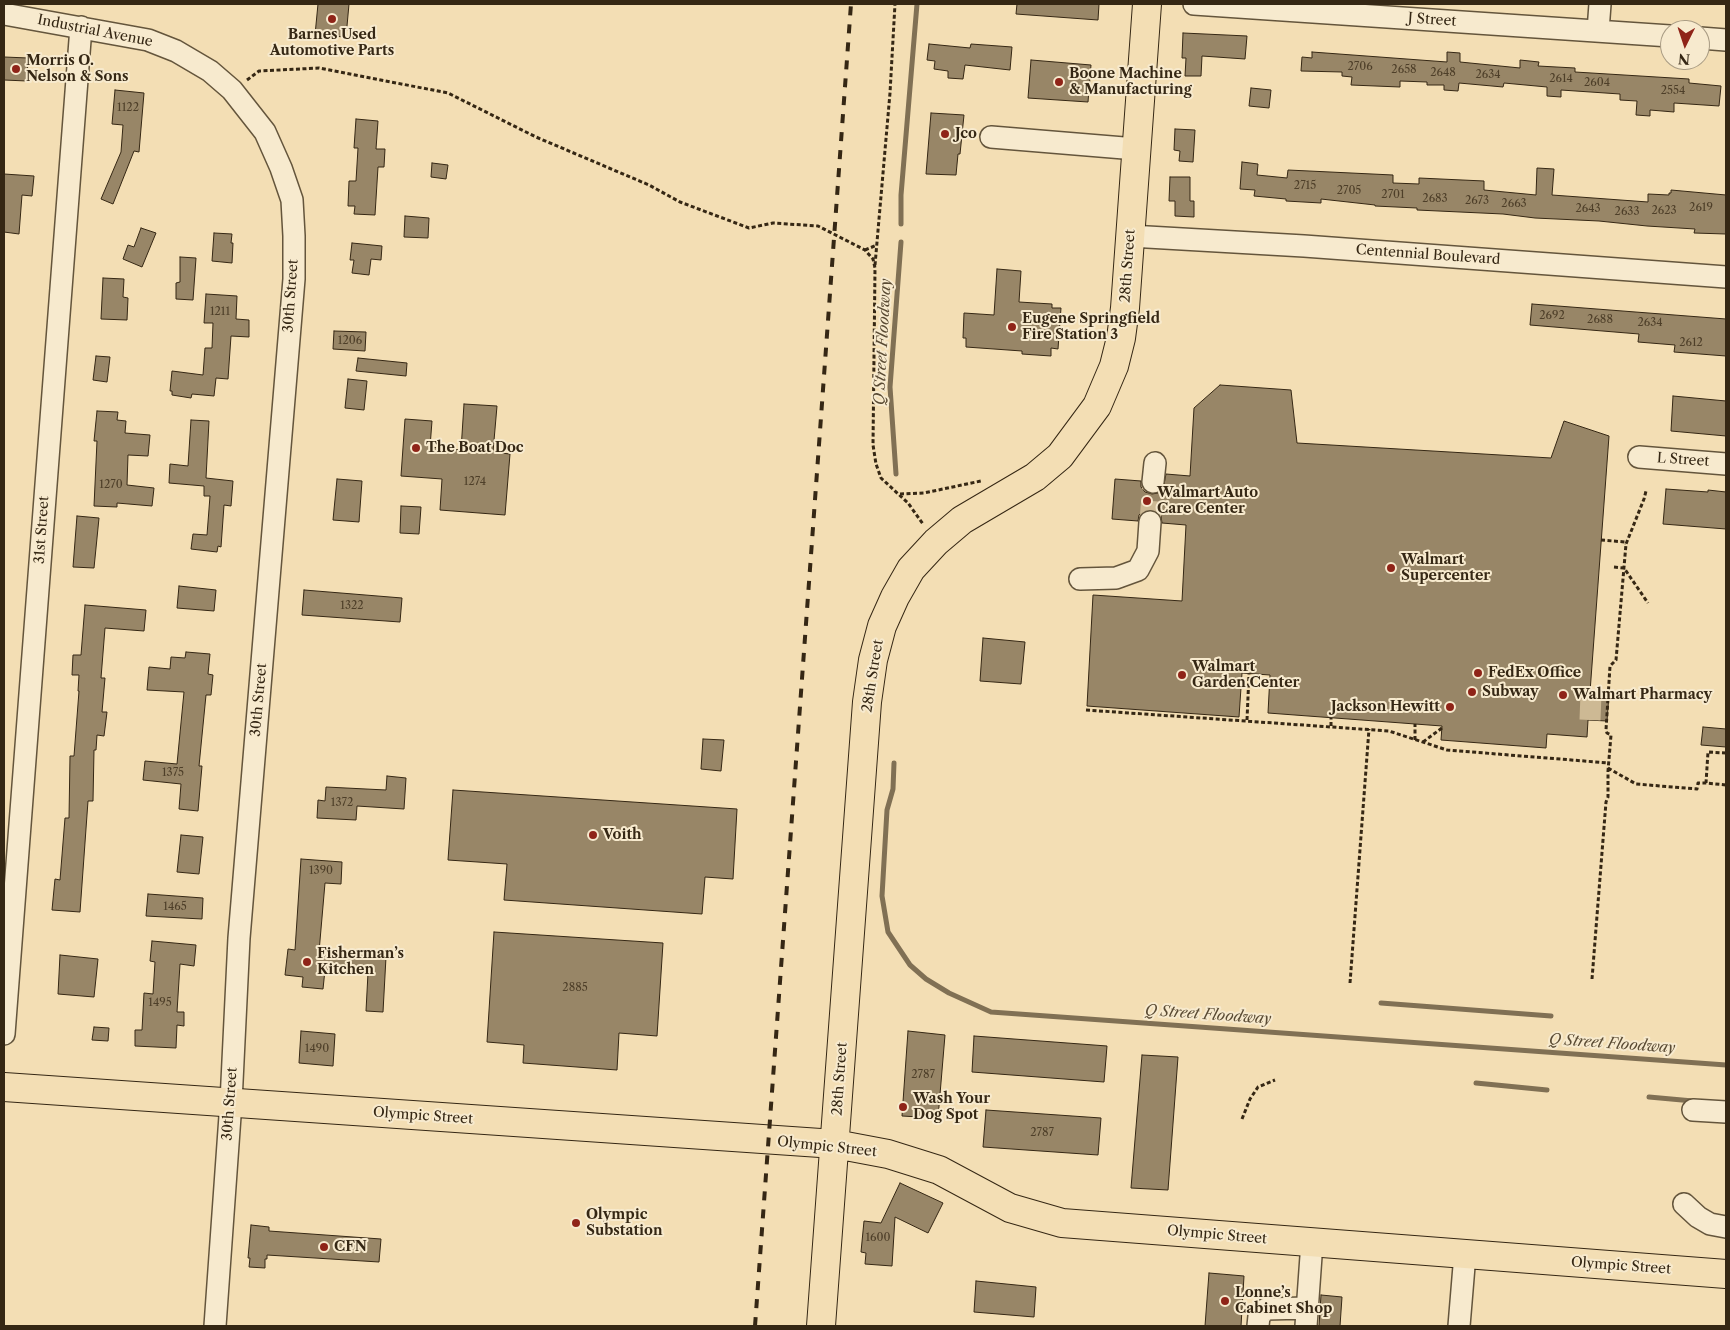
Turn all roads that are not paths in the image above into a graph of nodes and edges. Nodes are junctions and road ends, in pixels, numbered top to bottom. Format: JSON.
{"nodes":[{"id":1,"x":1147,"y":4,"type":"edge"},
{"id":2,"x":1194,"y":4,"type":"edge"},
{"id":3,"x":1600,"y":4,"type":"edge"},
{"id":4,"x":4,"y":14,"type":"edge"},
{"id":5,"x":81,"y":27,"type":"junction"},
{"id":6,"x":1598,"y":31,"type":"junction"},
{"id":7,"x":1660,"y":35,"type":"edge"},
{"id":8,"x":1710,"y":39,"type":"edge"},
{"id":9,"x":1726,"y":40,"type":"edge"},
{"id":10,"x":232,"y":90,"type":"joint"},
{"id":11,"x":991,"y":137,"type":"dead end"},
{"id":12,"x":1136,"y":148,"type":"junction"},
{"id":13,"x":1130,"y":236,"type":"junction"},
{"id":14,"x":1726,"y":277,"type":"edge"},
{"id":15,"x":1639,"y":457,"type":"dead end"},
{"id":16,"x":1726,"y":464,"type":"edge"},
{"id":17,"x":1145,"y":522,"type":"tunnel mouth"},
{"id":18,"x":1080,"y":573,"type":"dead end"},
{"id":19,"x":4,"y":1034,"type":"edge"},
{"id":20,"x":4,"y":1087,"type":"edge"},
{"id":21,"x":230,"y":1102,"type":"junction"},
{"id":22,"x":1693,"y":1110,"type":"dead end"},
{"id":23,"x":1726,"y":1112,"type":"edge"},
{"id":24,"x":835,"y":1144,"type":"junction"},
{"id":25,"x":1684,"y":1204,"type":"dead end"},
{"id":26,"x":1726,"y":1227,"type":"edge"},
{"id":27,"x":1312,"y":1242,"type":"junction"},
{"id":28,"x":1465,"y":1254,"type":"junction"},
{"id":29,"x":1726,"y":1274,"type":"edge"},
{"id":30,"x":1306,"y":1317,"type":"edge"},
{"id":31,"x":215,"y":1326,"type":"edge"},
{"id":32,"x":821,"y":1326,"type":"edge"},
{"id":33,"x":1258,"y":1326,"type":"edge"},
{"id":34,"x":1459,"y":1326,"type":"edge"}],
"edges":[{"from":1,"to":12,"type":"main road","name":"28th Street"},
{"from":2,"to":6,"type":"street","name":"J Street"},
{"from":3,"to":6,"type":"street"},
{"from":4,"to":5,"type":"street","name":"Industrial Avenue"},
{"from":5,"to":10,"type":"street","name":"Industrial Avenue"},
{"from":5,"to":19,"type":"street","name":"31st Street"},
{"from":6,"to":7,"type":"street","name":"J Street"},
{"from":8,"to":9,"type":"street"},
{"from":10,"to":21,"type":"street","name":"30th Street"},
{"from":11,"to":12,"type":"street"},
{"from":12,"to":13,"type":"main road","name":"28th Street"},
{"from":13,"to":14,"type":"street","name":"Centennial Boulevard"},
{"from":13,"to":24,"type":"main road","name":"28th Street"},
{"from":15,"to":16,"type":"street","name":"L Street"},
{"from":17,"to":18,"type":"street"},
{"from":20,"to":21,"type":"main road","name":"Olympic Street"},
{"from":21,"to":24,"type":"main road","name":"Olympic Street"},
{"from":21,"to":31,"type":"street","name":"30th Street"},
{"from":22,"to":23,"type":"street"},
{"from":24,"to":27,"type":"main road","name":"Olympic Street"},
{"from":24,"to":32,"type":"main road","name":"28th Street"},
{"from":25,"to":26,"type":"street"},
{"from":27,"to":28,"type":"main road","name":"Olympic Street"},
{"from":27,"to":30,"type":"street"},
{"from":28,"to":29,"type":"main road","name":"Olympic Street"},
{"from":28,"to":34,"type":"street"},
{"from":30,"to":33,"type":"street"}]}
